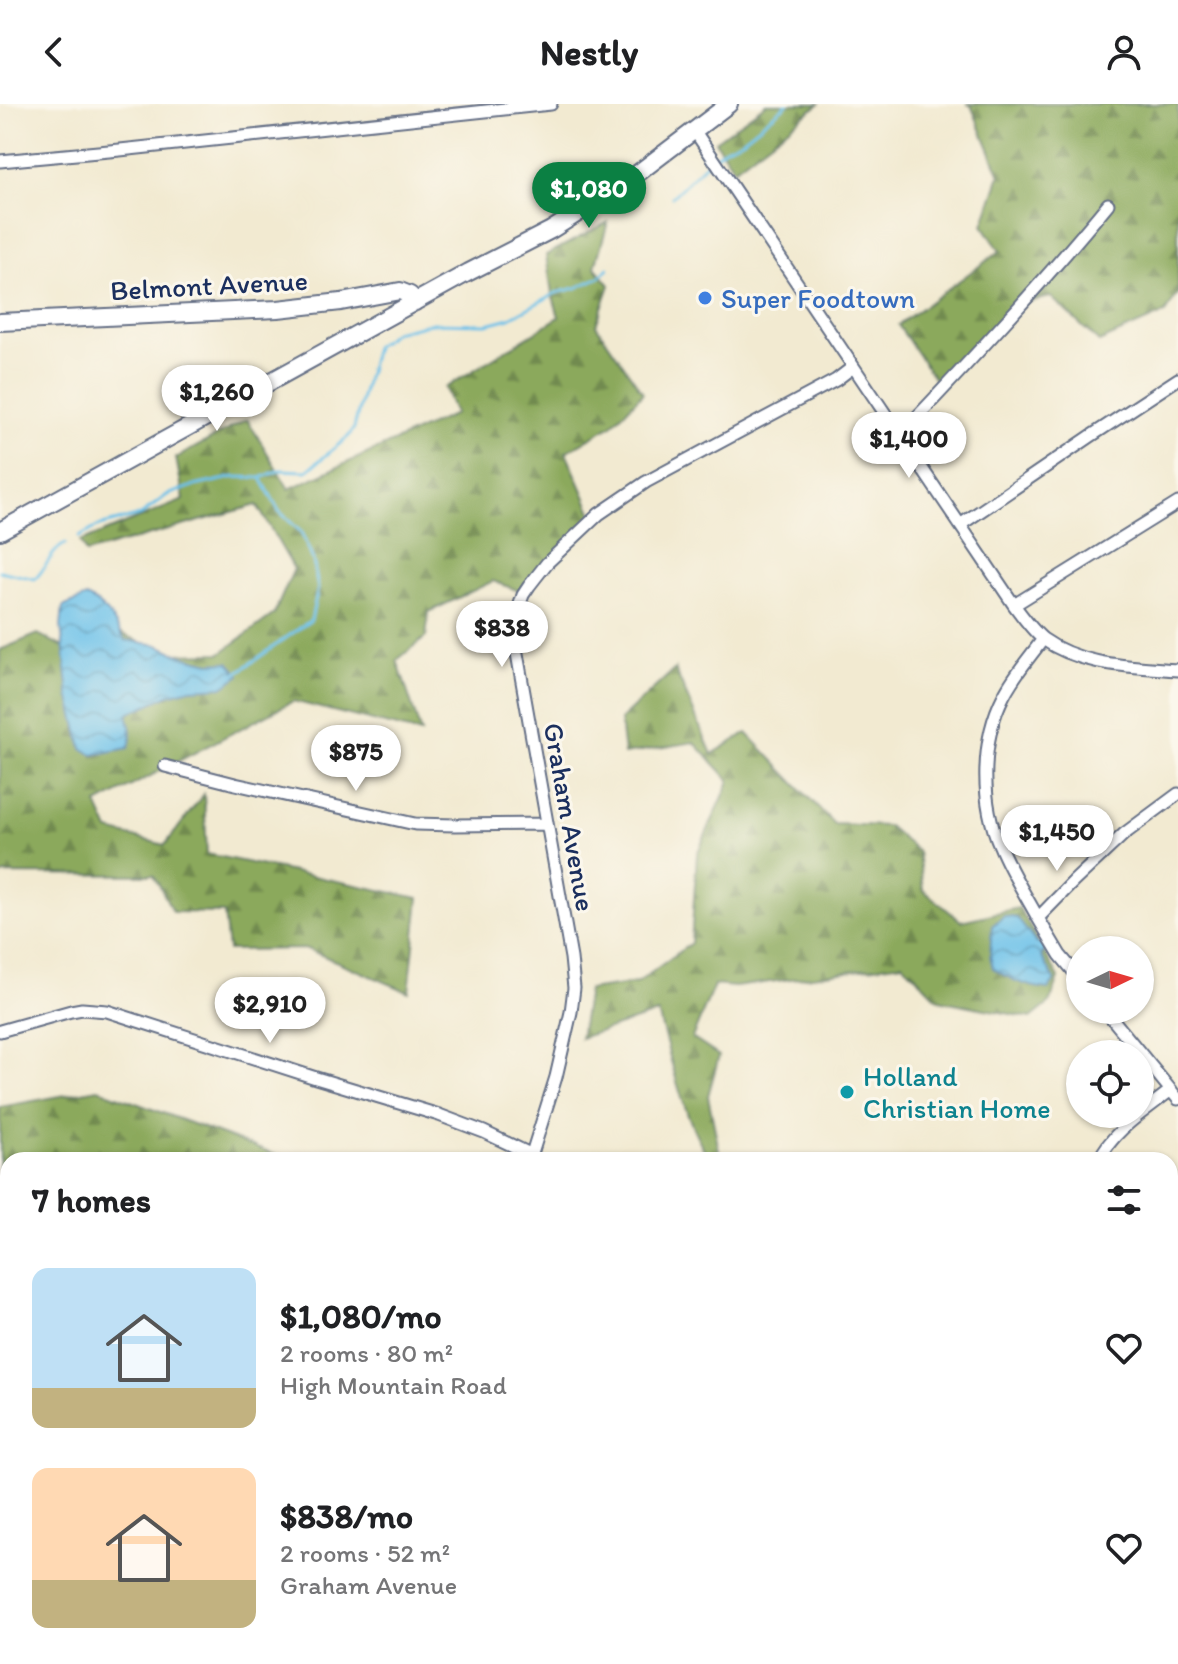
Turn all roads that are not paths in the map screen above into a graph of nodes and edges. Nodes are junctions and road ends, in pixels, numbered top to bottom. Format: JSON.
{"nodes":[{"id":1,"x":551,"y":104,"type":"edge"},
{"id":2,"x":729,"y":104,"type":"edge"},
{"id":3,"x":694,"y":130,"type":"junction"},
{"id":4,"x":0,"y":161,"type":"edge"},
{"id":5,"x":1108,"y":204,"type":"dead end"},
{"id":6,"x":415,"y":302,"type":"junction"},
{"id":7,"x":0,"y":322,"type":"edge"},
{"id":8,"x":853,"y":367,"type":"junction"},
{"id":9,"x":1178,"y":379,"type":"edge"},
{"id":10,"x":899,"y":436,"type":"junction"},
{"id":11,"x":1178,"y":503,"type":"edge"},
{"id":12,"x":960,"y":525,"type":"junction"},
{"id":13,"x":0,"y":531,"type":"edge"},
{"id":14,"x":1014,"y":605,"type":"junction"},
{"id":15,"x":1043,"y":639,"type":"junction"},
{"id":16,"x":1178,"y":670,"type":"edge"},
{"id":17,"x":165,"y":766,"type":"dead end"},
{"id":18,"x":1178,"y":794,"type":"edge"},
{"id":19,"x":547,"y":824,"type":"junction"},
{"id":20,"x":1038,"y":918,"type":"junction"},
{"id":21,"x":1066,"y":962,"type":"edge"},
{"id":22,"x":1116,"y":1024,"type":"edge"},
{"id":23,"x":0,"y":1031,"type":"edge"},
{"id":24,"x":1174,"y":1094,"type":"edge"},
{"id":25,"x":522,"y":1152,"type":"edge"},
{"id":26,"x":533,"y":1152,"type":"edge"},
{"id":27,"x":1103,"y":1152,"type":"edge"}],
"edges":[{"from":1,"to":4,"type":"street"},
{"from":2,"to":3,"type":"main road"},
{"from":3,"to":6,"type":"main road"},
{"from":3,"to":8,"type":"street"},
{"from":5,"to":10,"type":"street"},
{"from":6,"to":7,"type":"main road","name":"Belmont Avenue"},
{"from":6,"to":13,"type":"main road"},
{"from":8,"to":10,"type":"street"},
{"from":8,"to":19,"type":"street","name":"Graham Avenue"},
{"from":9,"to":12,"type":"street"},
{"from":10,"to":12,"type":"street"},
{"from":11,"to":14,"type":"street"},
{"from":12,"to":14,"type":"street"},
{"from":14,"to":15,"type":"street"},
{"from":15,"to":16,"type":"street"},
{"from":15,"to":20,"type":"street"},
{"from":17,"to":19,"type":"street"},
{"from":18,"to":20,"type":"street"},
{"from":19,"to":26,"type":"street","name":"Graham Avenue"},
{"from":20,"to":21,"type":"street"},
{"from":22,"to":24,"type":"street"},
{"from":23,"to":25,"type":"street"},
{"from":24,"to":27,"type":"street"}]}
